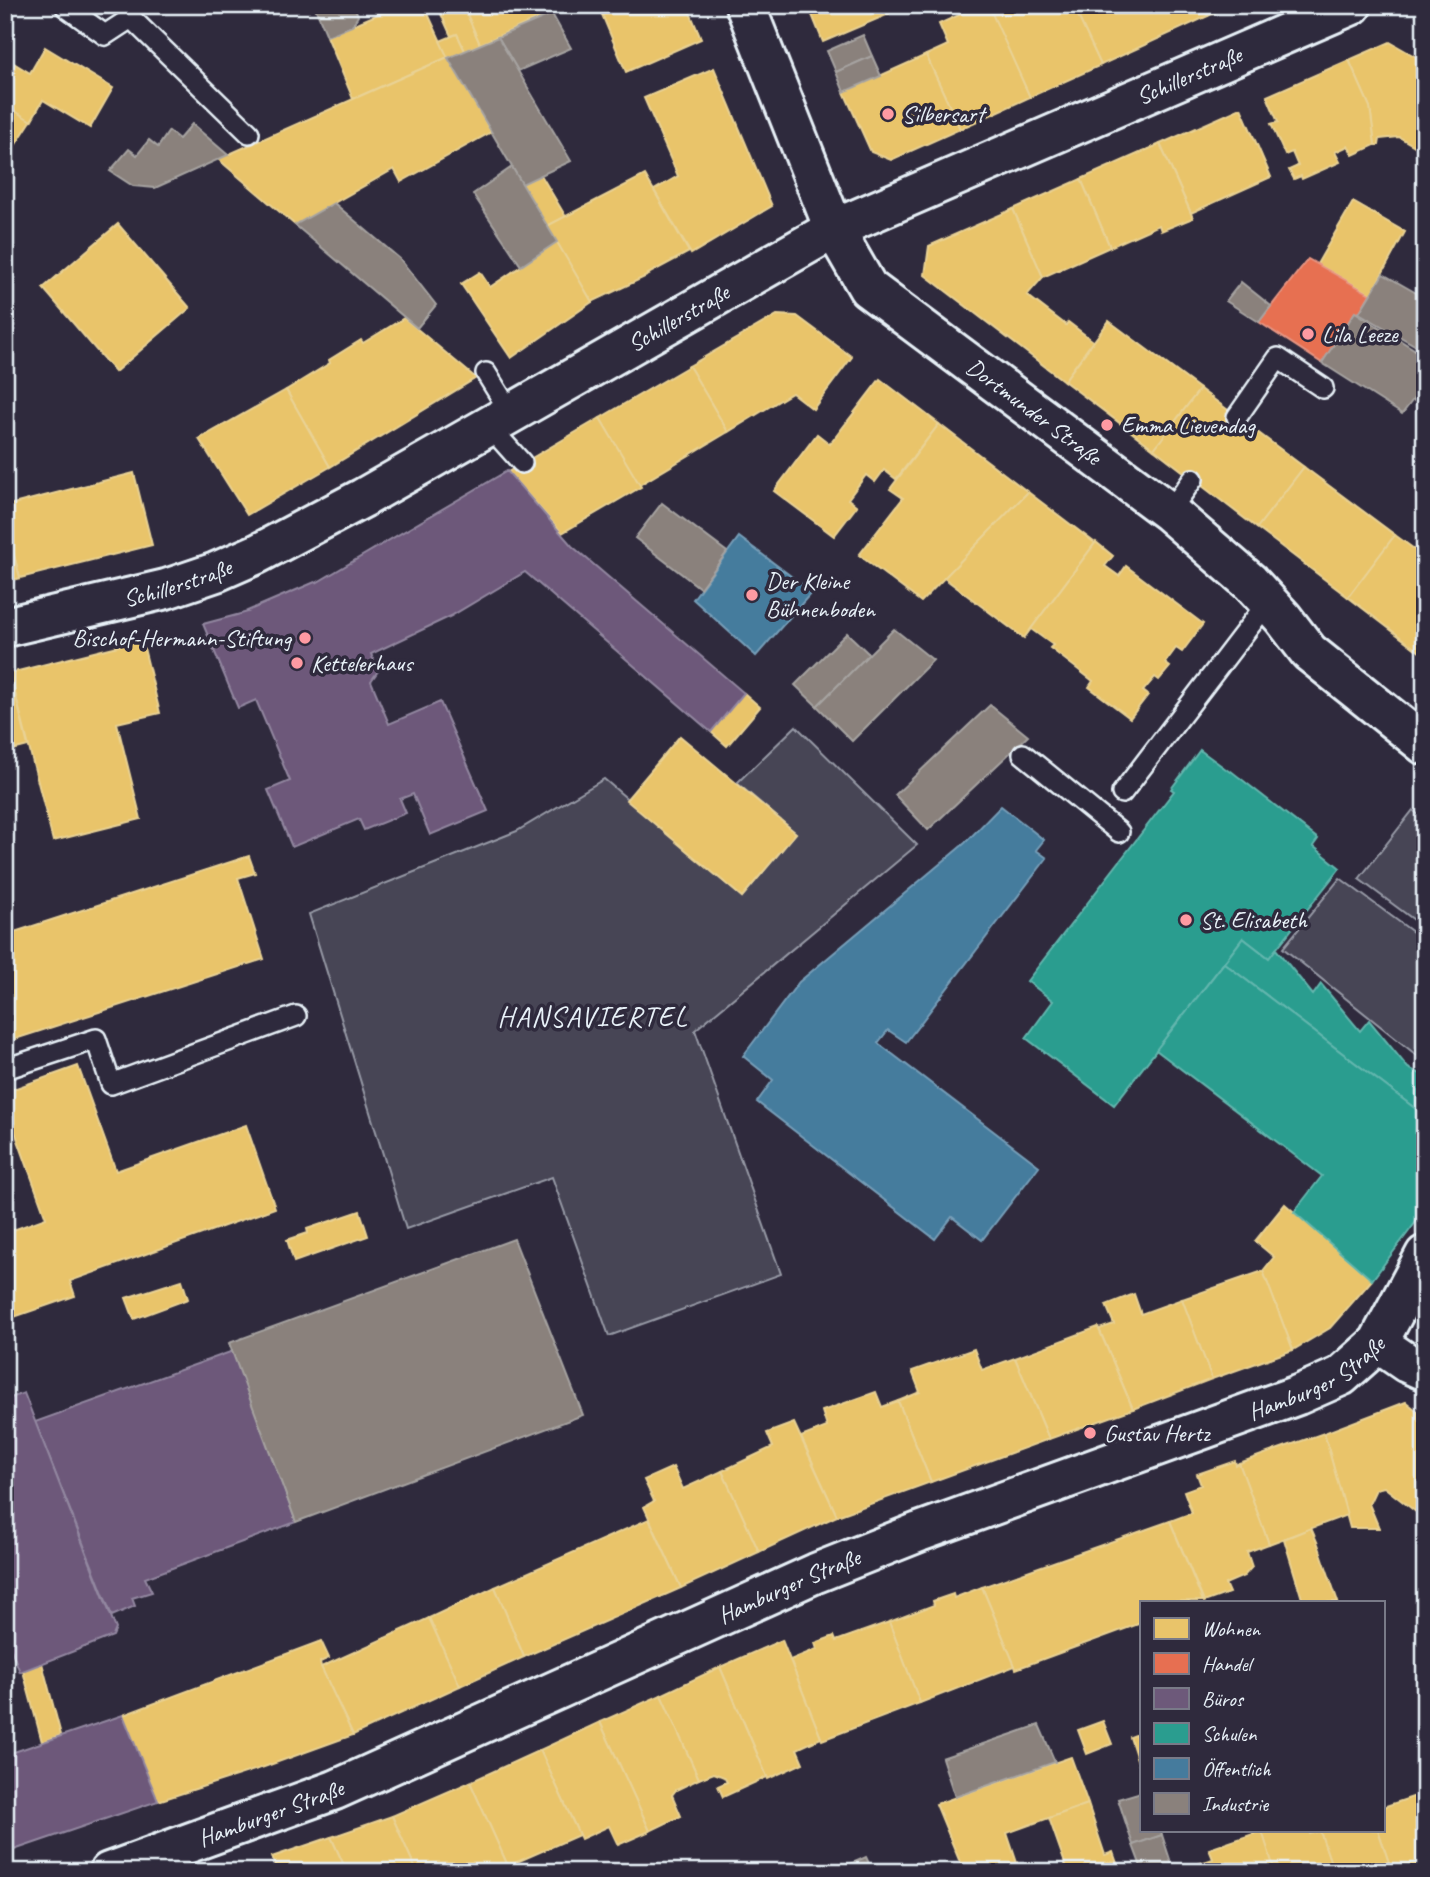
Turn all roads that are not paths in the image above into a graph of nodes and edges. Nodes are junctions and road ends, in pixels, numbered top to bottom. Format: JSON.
{"nodes":[{"id":1,"x":745,"y":5,"type":"edge"},
{"id":2,"x":1352,"y":5,"type":"edge"},
{"id":3,"x":66,"y":8,"type":"dead end"},
{"id":4,"x":249,"y":133,"type":"dead end"},
{"id":5,"x":834,"y":229,"type":"junction"},
{"id":6,"x":486,"y":373,"type":"dead end"},
{"id":7,"x":1323,"y":388,"type":"dead end"},
{"id":8,"x":1237,"y":417,"type":"dead end"},
{"id":9,"x":499,"y":419,"type":"junction"},
{"id":10,"x":522,"y":463,"type":"dead end"},
{"id":11,"x":1193,"y":479,"type":"dead end"},
{"id":12,"x":1168,"y":512,"type":"junction"},
{"id":13,"x":1268,"y":602,"type":"junction"},
{"id":14,"x":5,"y":627,"type":"edge"},
{"id":15,"x":1425,"y":745,"type":"edge"},
{"id":16,"x":1023,"y":754,"type":"dead end"},
{"id":17,"x":1122,"y":793,"type":"dead end"},
{"id":18,"x":1119,"y":832,"type":"dead end"},
{"id":19,"x":296,"y":1016,"type":"dead end"},
{"id":20,"x":5,"y":1069,"type":"edge"},
{"id":21,"x":1425,"y":1255,"type":"edge"},
{"id":22,"x":1378,"y":1343,"type":"junction"},
{"id":23,"x":1425,"y":1371,"type":"edge"},
{"id":24,"x":109,"y":1872,"type":"edge"}],
"edges":[{"from":1,"to":5,"type":"street","name":"Dortmunder Straße"},
{"from":2,"to":5,"type":"street","name":"Schillerstraße"},
{"from":3,"to":4,"type":"lane"},
{"from":5,"to":9,"type":"street","name":"Schillerstraße"},
{"from":5,"to":12,"type":"street","name":"Dortmunder Straße"},
{"from":6,"to":9,"type":"lane"},
{"from":7,"to":8,"type":"lane"},
{"from":9,"to":10,"type":"lane"},
{"from":9,"to":14,"type":"street","name":"Schillerstraße"},
{"from":11,"to":12,"type":"lane"},
{"from":12,"to":13,"type":"street","name":"Dortmunder Straße"},
{"from":13,"to":15,"type":"street","name":"Dortmunder Straße"},
{"from":13,"to":17,"type":"lane"},
{"from":16,"to":18,"type":"lane"},
{"from":19,"to":20,"type":"lane"},
{"from":21,"to":22,"type":"street","name":"Hamburger Straße"},
{"from":22,"to":23,"type":"street"},
{"from":22,"to":24,"type":"street","name":"Hamburger Straße"}]}
